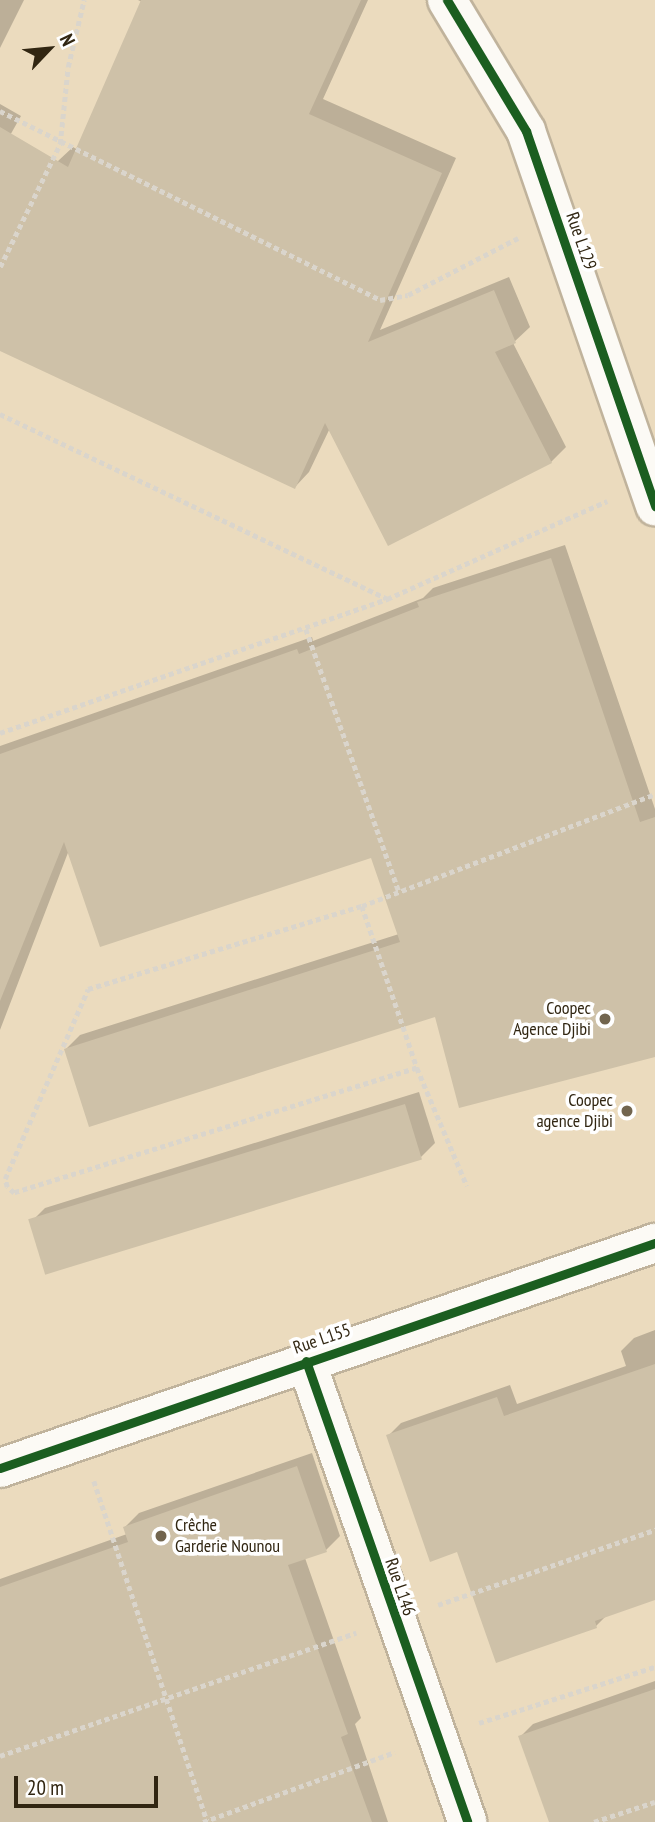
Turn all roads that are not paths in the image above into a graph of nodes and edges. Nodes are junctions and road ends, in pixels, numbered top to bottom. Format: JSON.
{"nodes":[{"id":1,"x":446,"y":0,"type":"edge"},
{"id":2,"x":652,"y":490,"type":"edge"},
{"id":3,"x":655,"y":1243,"type":"edge"},
{"id":4,"x":306,"y":1361,"type":"junction"},
{"id":5,"x":0,"y":1468,"type":"edge"},
{"id":6,"x":467,"y":1822,"type":"edge"}],
"edges":[{"from":1,"to":2,"type":"street","name":"Rue L129"},
{"from":3,"to":4,"type":"street","name":"Rue L155"},
{"from":4,"to":5,"type":"street","name":"Rue L155"},
{"from":4,"to":6,"type":"street","name":"Rue L146"}]}
